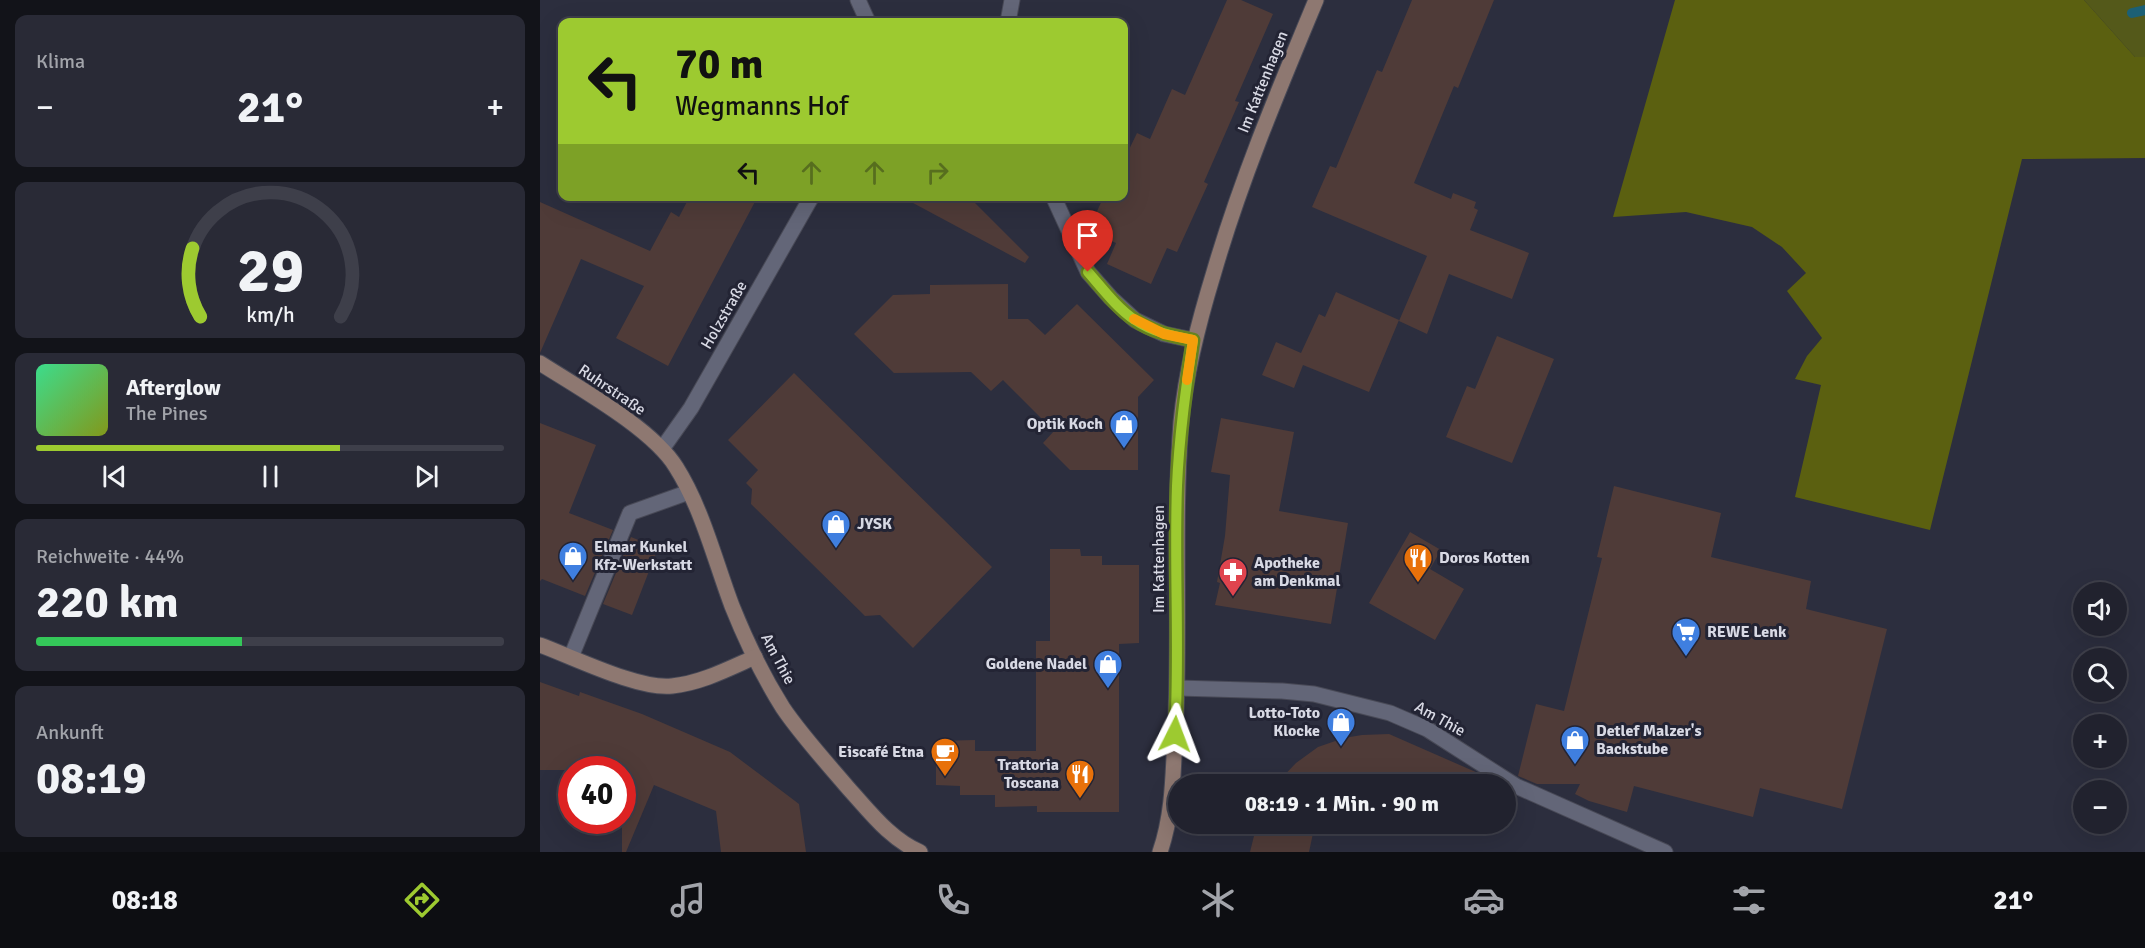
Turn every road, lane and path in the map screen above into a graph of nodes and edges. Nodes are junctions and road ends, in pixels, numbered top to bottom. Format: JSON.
{"nodes":[{"id":1,"x":858,"y":0,"type":"edge"},
{"id":2,"x":1012,"y":0,"type":"edge"},
{"id":3,"x":1316,"y":0,"type":"edge"},
{"id":4,"x":866,"y":18,"type":"edge"},
{"id":5,"x":1009,"y":18,"type":"edge"},
{"id":6,"x":809,"y":201,"type":"edge"},
{"id":7,"x":1055,"y":201,"type":"edge"},
{"id":8,"x":1193,"y":340,"type":"junction"},
{"id":9,"x":540,"y":363,"type":"edge"},
{"id":10,"x":662,"y":449,"type":"junction"},
{"id":11,"x":689,"y":492,"type":"junction"},
{"id":12,"x":540,"y":645,"type":"edge"},
{"id":13,"x":571,"y":657,"type":"junction"},
{"id":14,"x":755,"y":657,"type":"junction"},
{"id":15,"x":1178,"y":688,"type":"junction"},
{"id":16,"x":916,"y":851,"type":"edge"},
{"id":17,"x":1160,"y":852,"type":"edge"},
{"id":18,"x":1665,"y":852,"type":"edge"}],
"edges":[{"from":1,"to":4,"type":"street"},
{"from":2,"to":5,"type":"street"},
{"from":3,"to":8,"type":"street","name":"Im Kattenhagen"},
{"from":6,"to":10,"type":"street","name":"Holzstraße"},
{"from":7,"to":8,"type":"street"},
{"from":8,"to":15,"type":"street","name":"Im Kattenhagen"},
{"from":9,"to":10,"type":"street","name":"Ruhrstraße"},
{"from":10,"to":11,"type":"street","name":"Am Thie"},
{"from":11,"to":13,"type":"street"},
{"from":11,"to":14,"type":"street","name":"Am Thie"},
{"from":12,"to":13,"type":"street"},
{"from":13,"to":14,"type":"street"},
{"from":14,"to":16,"type":"street","name":"Am Thie"},
{"from":15,"to":17,"type":"street","name":"Im Kattenhagen"},
{"from":15,"to":18,"type":"street","name":"Am Thie"}]}
